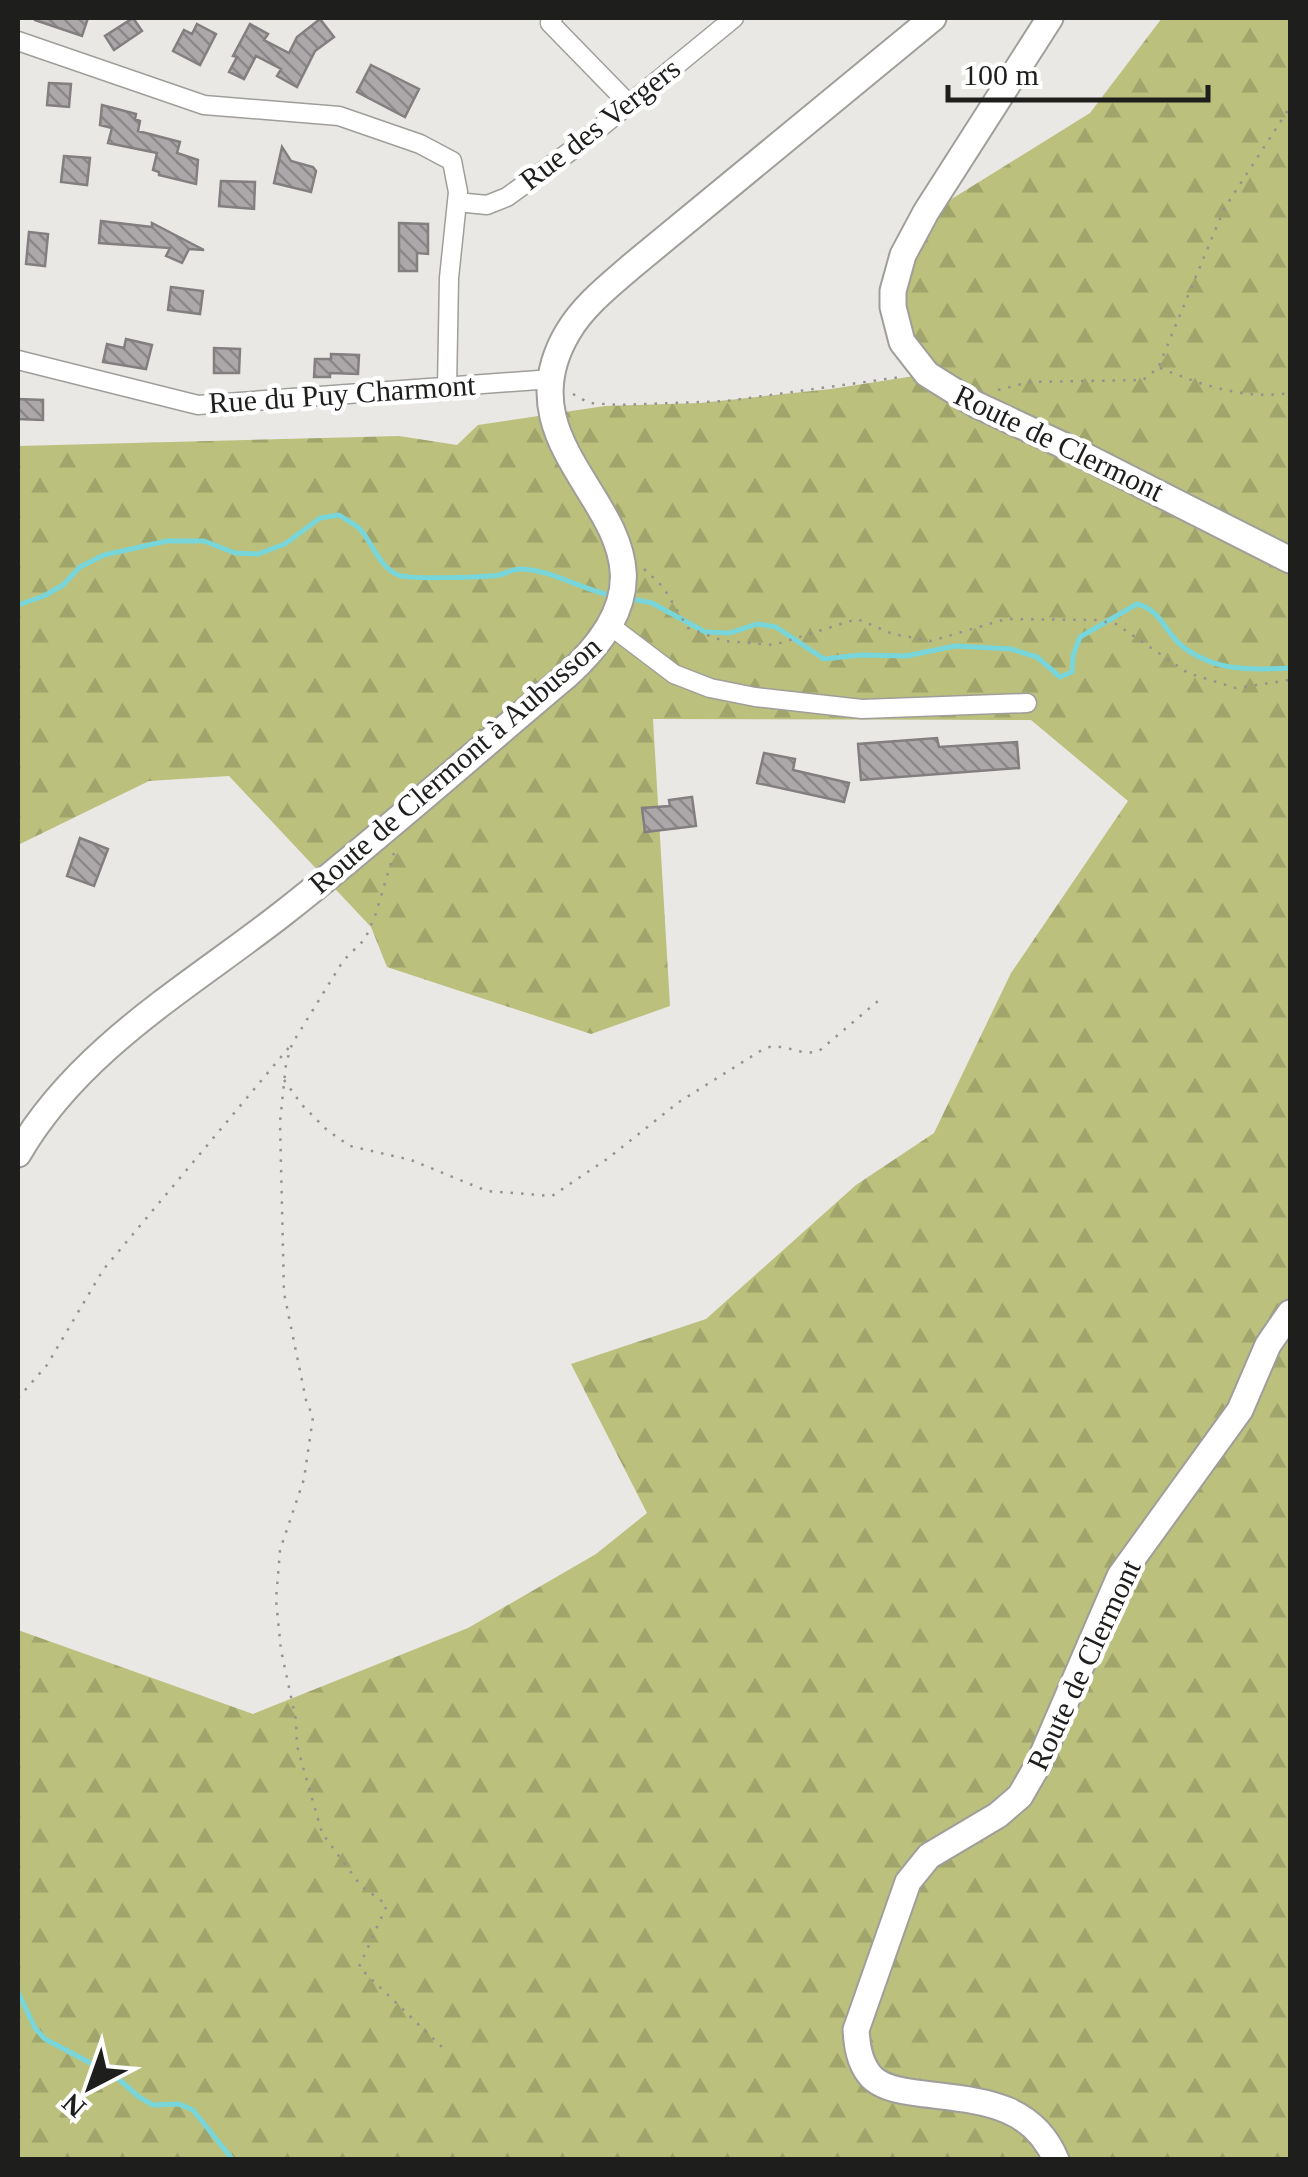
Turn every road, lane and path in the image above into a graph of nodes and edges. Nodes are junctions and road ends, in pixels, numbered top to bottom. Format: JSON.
{"nodes":[{"id":1,"x":553,"y":18,"type":"edge"},
{"id":2,"x":734,"y":18,"type":"edge"},
{"id":3,"x":934,"y":18,"type":"edge"},
{"id":4,"x":1050,"y":18,"type":"edge"},
{"id":5,"x":18,"y":41,"type":"edge"},
{"id":6,"x":628,"y":103,"type":"junction"},
{"id":7,"x":1290,"y":107,"type":"edge"},
{"id":8,"x":457,"y":202,"type":"junction"},
{"id":9,"x":18,"y":360,"type":"edge"},
{"id":10,"x":1158,"y":368,"type":"junction"},
{"id":11,"x":927,"y":374,"type":"junction"},
{"id":12,"x":552,"y":378,"type":"junction"},
{"id":13,"x":447,"y":388,"type":"junction"},
{"id":14,"x":1290,"y":394,"type":"edge"},
{"id":15,"x":975,"y":404,"type":"junction"},
{"id":16,"x":619,"y":545,"type":"junction"},
{"id":17,"x":1290,"y":560,"type":"edge"},
{"id":18,"x":612,"y":627,"type":"junction"},
{"id":19,"x":1290,"y":680,"type":"edge"},
{"id":20,"x":1027,"y":703,"type":"dead end"},
{"id":21,"x":396,"y":843,"type":"dead end"},
{"id":22,"x":878,"y":1001,"type":"dead end"},
{"id":23,"x":292,"y":1044,"type":"junction"},
{"id":24,"x":284,"y":1080,"type":"junction"},
{"id":25,"x":18,"y":1154,"type":"edge"},
{"id":26,"x":1290,"y":1312,"type":"edge"},
{"id":27,"x":18,"y":1398,"type":"edge"},
{"id":28,"x":445,"y":2050,"type":"dead end"},
{"id":29,"x":1056,"y":2160,"type":"edge"}],
"edges":[{"from":1,"to":6,"type":"street"},
{"from":2,"to":6,"type":"street","name":"Rue des Vergers"},
{"from":3,"to":12,"type":"street","name":"Route de Clermont à Aubusson"},
{"from":4,"to":11,"type":"street","name":"Route de Clermont"},
{"from":5,"to":8,"type":"street"},
{"from":6,"to":8,"type":"street","name":"Rue des Vergers"},
{"from":7,"to":10,"type":"path"},
{"from":8,"to":13,"type":"street"},
{"from":9,"to":13,"type":"street","name":"Rue du Puy Charmont"},
{"from":10,"to":14,"type":"path"},
{"from":10,"to":15,"type":"path"},
{"from":11,"to":12,"type":"path"},
{"from":11,"to":15,"type":"street","name":"Route de Clermont"},
{"from":12,"to":13,"type":"street","name":"Rue du Puy Charmont"},
{"from":12,"to":16,"type":"street","name":"Route de Clermont à Aubusson"},
{"from":15,"to":17,"type":"street","name":"Route de Clermont"},
{"from":16,"to":18,"type":"street","name":"Route de Clermont à Aubusson"},
{"from":16,"to":19,"type":"path"},
{"from":18,"to":20,"type":"street"},
{"from":18,"to":25,"type":"street","name":"Route de Clermont à Aubusson"},
{"from":21,"to":23,"type":"path"},
{"from":22,"to":24,"type":"path"},
{"from":23,"to":24,"type":"path"},
{"from":23,"to":27,"type":"path"},
{"from":24,"to":28,"type":"path"},
{"from":26,"to":29,"type":"street","name":"Route de Clermont"}]}
